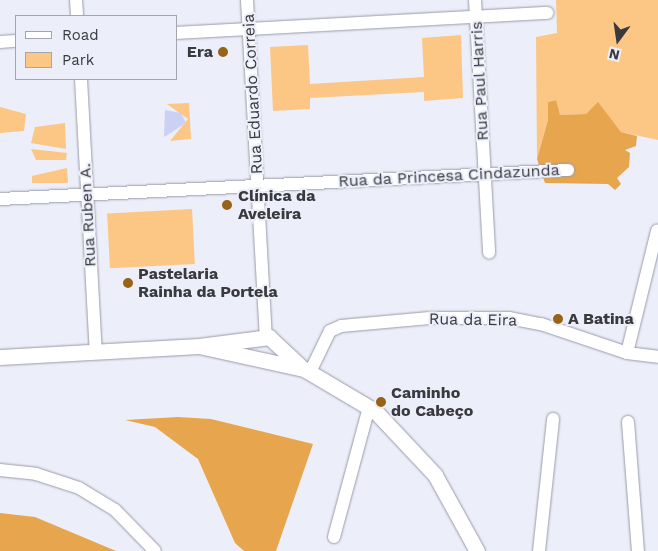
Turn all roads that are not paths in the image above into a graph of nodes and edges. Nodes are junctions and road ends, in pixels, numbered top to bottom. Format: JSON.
{"nodes":[{"id":1,"x":76,"y":0,"type":"edge"},
{"id":2,"x":247,"y":0,"type":"edge"},
{"id":3,"x":475,"y":0,"type":"edge"},
{"id":4,"x":548,"y":13,"type":"dead end"},
{"id":5,"x":77,"y":15,"type":"edge"},
{"id":6,"x":476,"y":16,"type":"junction"},
{"id":7,"x":249,"y":29,"type":"junction"},
{"id":8,"x":178,"y":33,"type":"edge"},
{"id":9,"x":0,"y":42,"type":"edge"},
{"id":10,"x":15,"y":42,"type":"edge"},
{"id":11,"x":80,"y":80,"type":"edge"},
{"id":12,"x":568,"y":170,"type":"dead end"},
{"id":13,"x":485,"y":173,"type":"junction"},
{"id":14,"x":258,"y":185,"type":"junction"},
{"id":15,"x":87,"y":194,"type":"junction"},
{"id":16,"x":0,"y":199,"type":"edge"},
{"id":17,"x":657,"y":231,"type":"edge"},
{"id":18,"x":490,"y":253,"type":"dead end"},
{"id":19,"x":267,"y":348,"type":"junction"},
{"id":20,"x":96,"y":352,"type":"junction"},
{"id":21,"x":627,"y":353,"type":"junction"},
{"id":22,"x":0,"y":357,"type":"edge"},
{"id":23,"x":658,"y":357,"type":"edge"},
{"id":24,"x":307,"y":370,"type":"junction"},
{"id":25,"x":369,"y":407,"type":"junction"},
{"id":26,"x":554,"y":419,"type":"dead end"},
{"id":27,"x":628,"y":422,"type":"dead end"},
{"id":28,"x":0,"y":470,"type":"edge"},
{"id":29,"x":334,"y":537,"type":"dead end"},
{"id":30,"x":155,"y":551,"type":"edge"},
{"id":31,"x":477,"y":551,"type":"edge"},
{"id":32,"x":539,"y":551,"type":"edge"},
{"id":33,"x":638,"y":551,"type":"edge"}],
"edges":[{"from":1,"to":5,"type":"street"},
{"from":2,"to":7,"type":"street","name":"Rua Eduardo Correia"},
{"from":3,"to":6,"type":"street","name":"Rua Paul Harris"},
{"from":4,"to":6,"type":"street"},
{"from":6,"to":7,"type":"street"},
{"from":6,"to":13,"type":"street","name":"Rua Paul Harris"},
{"from":7,"to":8,"type":"street"},
{"from":7,"to":14,"type":"street","name":"Rua Eduardo Correia"},
{"from":9,"to":10,"type":"street"},
{"from":11,"to":15,"type":"street","name":"Rua Ruben A."},
{"from":12,"to":13,"type":"street","name":"Rua da Princesa Cindazunda"},
{"from":13,"to":14,"type":"street","name":"Rua da Princesa Cindazunda"},
{"from":13,"to":18,"type":"street","name":"Rua Paul Harris"},
{"from":14,"to":15,"type":"street","name":"Rua da Princesa Cindazunda"},
{"from":14,"to":19,"type":"street","name":"Rua Eduardo Correia"},
{"from":15,"to":16,"type":"street","name":"Rua da Princesa Cindazunda"},
{"from":15,"to":20,"type":"street","name":"Rua Ruben A."},
{"from":17,"to":21,"type":"street"},
{"from":19,"to":20,"type":"street"},
{"from":19,"to":24,"type":"street"},
{"from":20,"to":22,"type":"street"},
{"from":21,"to":23,"type":"street","name":"Rua da Eira"},
{"from":21,"to":24,"type":"street","name":"Rua da Eira"},
{"from":24,"to":25,"type":"street"},
{"from":25,"to":29,"type":"street"},
{"from":25,"to":31,"type":"street"},
{"from":26,"to":32,"type":"street"},
{"from":27,"to":33,"type":"street"},
{"from":28,"to":30,"type":"street"}]}
